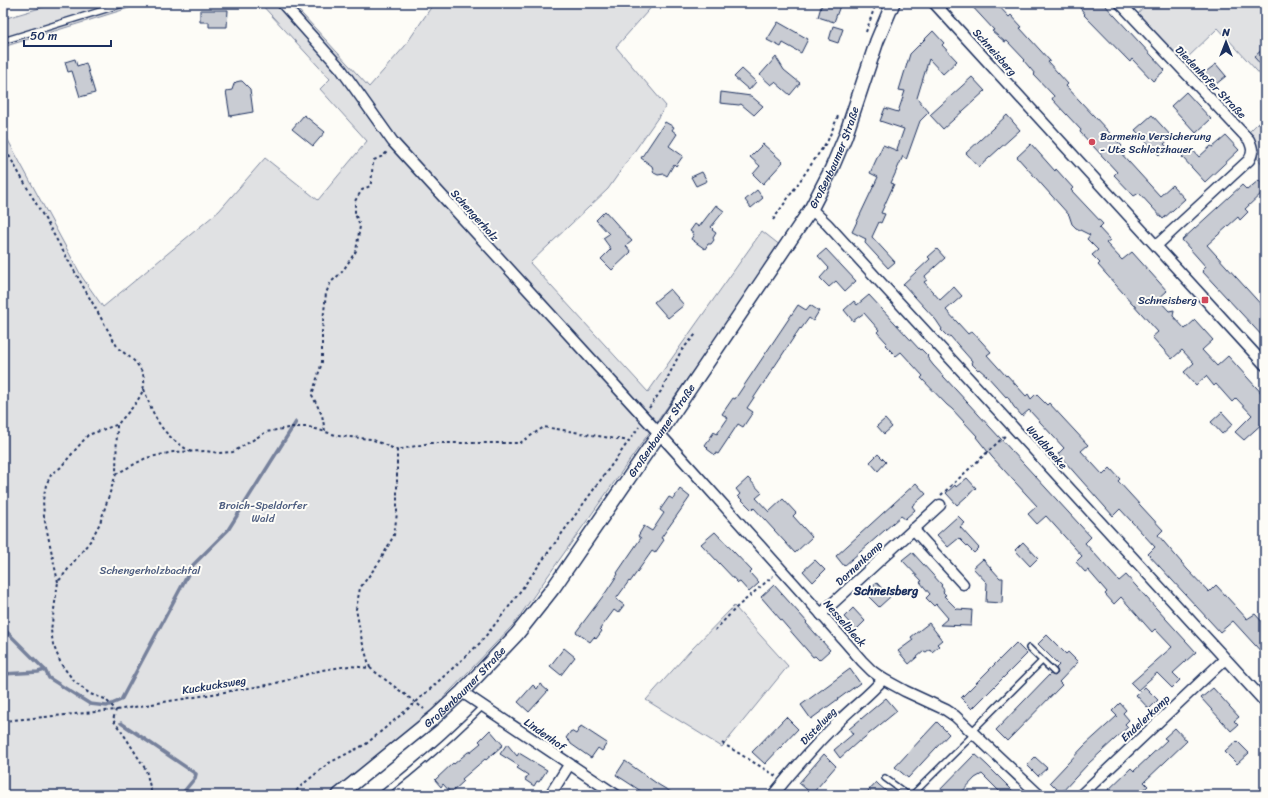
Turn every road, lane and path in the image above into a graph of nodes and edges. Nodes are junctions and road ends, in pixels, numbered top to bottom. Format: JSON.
{"nodes":[{"id":1,"x":126,"y":3,"type":"edge"},
{"id":2,"x":282,"y":3,"type":"edge"},
{"id":3,"x":876,"y":3,"type":"edge"},
{"id":4,"x":893,"y":3,"type":"edge"},
{"id":5,"x":934,"y":3,"type":"edge"},
{"id":6,"x":1120,"y":3,"type":"edge"},
{"id":7,"x":866,"y":33,"type":"dead end"},
{"id":8,"x":3,"y":41,"type":"edge"},
{"id":9,"x":839,"y":113,"type":"dead end"},
{"id":10,"x":393,"y":142,"type":"junction"},
{"id":11,"x":3,"y":145,"type":"edge"},
{"id":12,"x":811,"y":209,"type":"junction"},
{"id":13,"x":773,"y":220,"type":"dead end"},
{"id":14,"x":1157,"y":246,"type":"junction"},
{"id":15,"x":697,"y":333,"type":"dead end"},
{"id":16,"x":1265,"y":365,"type":"edge"},
{"id":17,"x":144,"y":387,"type":"junction"},
{"id":18,"x":645,"y":419,"type":"junction"},
{"id":19,"x":117,"y":425,"type":"junction"},
{"id":20,"x":1014,"y":428,"type":"junction"},
{"id":21,"x":325,"y":431,"type":"junction"},
{"id":22,"x":660,"y":434,"type":"junction"},
{"id":23,"x":629,"y":441,"type":"junction"},
{"id":24,"x":397,"y":450,"type":"junction"},
{"id":25,"x":192,"y":452,"type":"junction"},
{"id":26,"x":116,"y":474,"type":"junction"},
{"id":27,"x":940,"y":506,"type":"joint"},
{"id":28,"x":913,"y":530,"type":"junction"},
{"id":29,"x":781,"y":569,"type":"junction"},
{"id":30,"x":58,"y":582,"type":"junction"},
{"id":31,"x":963,"y":584,"type":"dead end"},
{"id":32,"x":821,"y":614,"type":"junction"},
{"id":33,"x":715,"y":630,"type":"dead end"},
{"id":34,"x":1029,"y":648,"type":"dead end"},
{"id":35,"x":1225,"y":659,"type":"junction"},
{"id":36,"x":1042,"y":660,"type":"junction"},
{"id":37,"x":370,"y":668,"type":"junction"},
{"id":38,"x":1054,"y":672,"type":"dead end"},
{"id":39,"x":884,"y":678,"type":"junction"},
{"id":40,"x":462,"y":692,"type":"junction"},
{"id":41,"x":415,"y":702,"type":"junction"},
{"id":42,"x":1265,"y":702,"type":"edge"},
{"id":43,"x":483,"y":706,"type":"junction"},
{"id":44,"x":116,"y":710,"type":"junction"},
{"id":45,"x":3,"y":721,"type":"edge"},
{"id":46,"x":973,"y":732,"type":"junction"},
{"id":47,"x":722,"y":743,"type":"dead end"},
{"id":48,"x":569,"y":765,"type":"junction"},
{"id":49,"x":885,"y":778,"type":"dead end"},
{"id":50,"x":784,"y":781,"type":"junction"},
{"id":51,"x":152,"y":795,"type":"edge"},
{"id":52,"x":292,"y":795,"type":"edge"},
{"id":53,"x":339,"y":795,"type":"edge"},
{"id":54,"x":381,"y":795,"type":"edge"},
{"id":55,"x":550,"y":795,"type":"edge"},
{"id":56,"x":616,"y":795,"type":"edge"},
{"id":57,"x":773,"y":795,"type":"edge"},
{"id":58,"x":908,"y":795,"type":"edge"},
{"id":59,"x":912,"y":795,"type":"edge"},
{"id":60,"x":1039,"y":795,"type":"edge"},
{"id":61,"x":1081,"y":795,"type":"edge"}],
"edges":[{"from":1,"to":8,"type":"lane"},
{"from":2,"to":10,"type":"street","name":"Schengerholz"},
{"from":3,"to":7,"type":"path"},
{"from":4,"to":12,"type":"street","name":"Großenbaumer Straße"},
{"from":5,"to":14,"type":"street","name":"Schneisberg"},
{"from":6,"to":14,"type":"street","name":"Diedenhofer Straße"},
{"from":9,"to":13,"type":"path"},
{"from":10,"to":18,"type":"street","name":"Schengerholz"},
{"from":10,"to":21,"type":"path"},
{"from":11,"to":17,"type":"path"},
{"from":12,"to":20,"type":"street","name":"Waldbleeke"},
{"from":12,"to":22,"type":"street","name":"Großenbaumer Straße"},
{"from":14,"to":16,"type":"street","name":"Schneisberg"},
{"from":15,"to":18,"type":"path"},
{"from":17,"to":19,"type":"path"},
{"from":17,"to":25,"type":"path"},
{"from":18,"to":22,"type":"street","name":"Schengerholz"},
{"from":18,"to":23,"type":"path"},
{"from":19,"to":26,"type":"path"},
{"from":19,"to":30,"type":"path"},
{"from":20,"to":27,"type":"path"},
{"from":20,"to":35,"type":"street","name":"Waldbleeke"},
{"from":21,"to":24,"type":"path"},
{"from":21,"to":25,"type":"path"},
{"from":22,"to":29,"type":"street","name":"Nesselbleck"},
{"from":22,"to":40,"type":"street","name":"Großenbaumer Straße"},
{"from":23,"to":24,"type":"path"},
{"from":23,"to":41,"type":"path"},
{"from":24,"to":37,"type":"path"},
{"from":25,"to":26,"type":"path"},
{"from":26,"to":30,"type":"path"},
{"from":27,"to":28,"type":"street","name":"Dornenkamp"},
{"from":28,"to":31,"type":"street"},
{"from":28,"to":32,"type":"street","name":"Dornenkamp"},
{"from":29,"to":32,"type":"street","name":"Nesselbleck"},
{"from":29,"to":33,"type":"path"},
{"from":30,"to":44,"type":"path"},
{"from":32,"to":39,"type":"street","name":"Nesselbleck"},
{"from":34,"to":36,"type":"lane"},
{"from":35,"to":42,"type":"street","name":"Waldbleeke"},
{"from":35,"to":61,"type":"street","name":"Endelerkamp"},
{"from":36,"to":38,"type":"lane"},
{"from":36,"to":46,"type":"lane"},
{"from":37,"to":41,"type":"path"},
{"from":37,"to":44,"type":"path","name":"Kuckucksweg"},
{"from":39,"to":46,"type":"street","name":"Nesselbleck"},
{"from":39,"to":50,"type":"street","name":"Distelweg"},
{"from":40,"to":43,"type":"street","name":"Lindenhof"},
{"from":40,"to":53,"type":"street","name":"Großenbaumer Straße"},
{"from":41,"to":52,"type":"path"},
{"from":43,"to":48,"type":"street","name":"Lindenhof"},
{"from":43,"to":54,"type":"lane"},
{"from":44,"to":45,"type":"path","name":"Kuckucksweg"},
{"from":44,"to":51,"type":"path"},
{"from":46,"to":59,"type":"lane"},
{"from":46,"to":60,"type":"street","name":"Nesselbleck"},
{"from":47,"to":50,"type":"path"},
{"from":48,"to":55,"type":"street"},
{"from":48,"to":56,"type":"street","name":"Lindenhof"},
{"from":49,"to":58,"type":"lane"},
{"from":50,"to":57,"type":"street","name":"Distelweg"}]}
